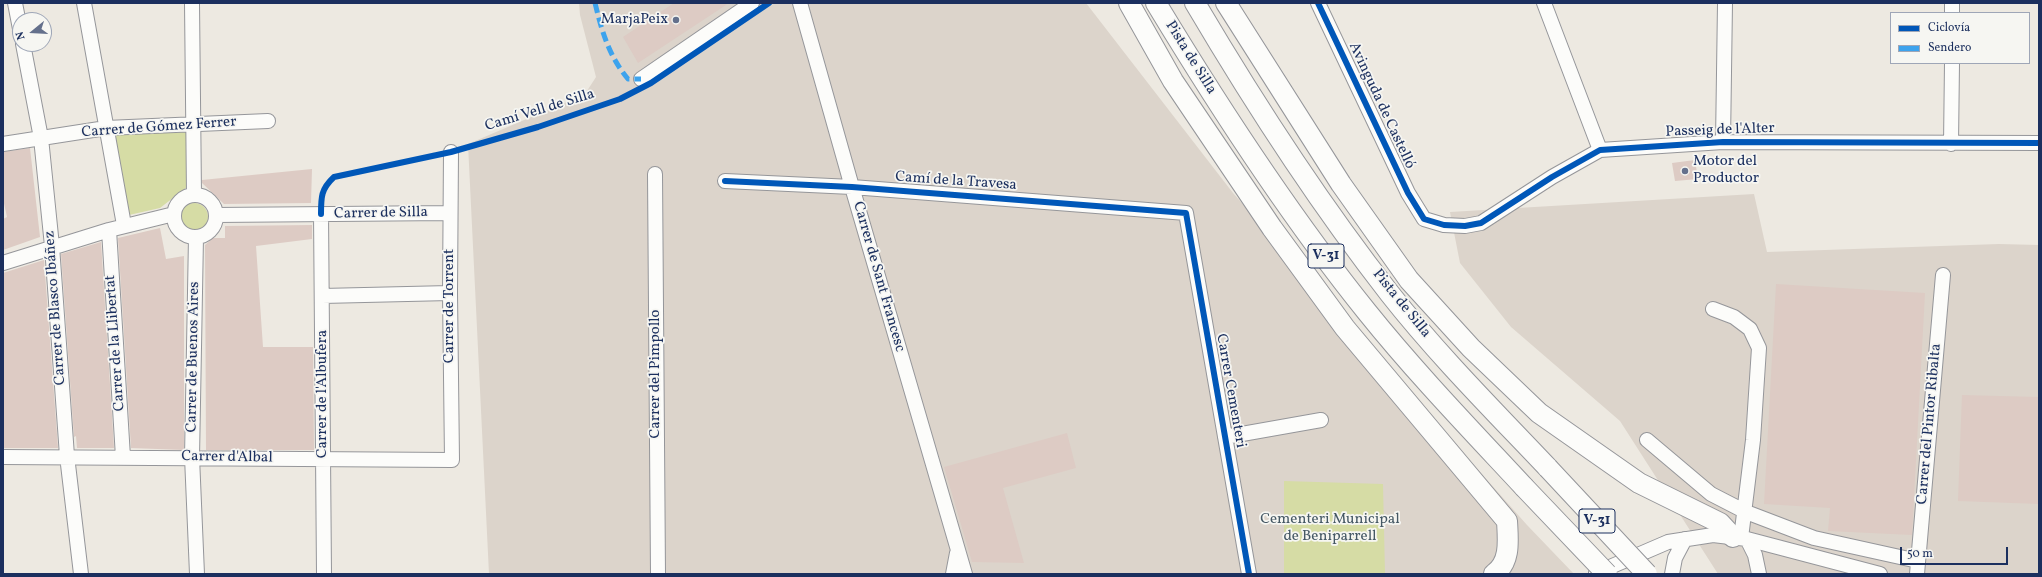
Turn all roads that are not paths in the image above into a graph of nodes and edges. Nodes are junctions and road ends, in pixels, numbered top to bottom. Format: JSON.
{"nodes":[{"id":1,"x":84,"y":3,"type":"edge"},
{"id":2,"x":192,"y":3,"type":"edge"},
{"id":3,"x":752,"y":3,"type":"edge"},
{"id":4,"x":800,"y":3,"type":"edge"},
{"id":5,"x":1129,"y":3,"type":"edge"},
{"id":6,"x":1156,"y":3,"type":"edge"},
{"id":7,"x":1195,"y":3,"type":"edge"},
{"id":8,"x":1226,"y":3,"type":"edge"},
{"id":9,"x":1318,"y":3,"type":"edge"},
{"id":10,"x":1544,"y":3,"type":"edge"},
{"id":11,"x":1725,"y":3,"type":"edge"},
{"id":12,"x":739,"y":8,"type":"edge"},
{"id":13,"x":25,"y":52,"type":"edge"},
{"id":14,"x":1952,"y":64,"type":"edge"},
{"id":15,"x":641,"y":79,"type":"dead end"},
{"id":16,"x":268,"y":122,"type":"dead end"},
{"id":17,"x":193,"y":124,"type":"junction"},
{"id":18,"x":106,"y":128,"type":"junction"},
{"id":19,"x":41,"y":138,"type":"junction"},
{"id":20,"x":1723,"y":142,"type":"junction"},
{"id":21,"x":2039,"y":143,"type":"edge"},
{"id":22,"x":3,"y":144,"type":"edge"},
{"id":23,"x":1951,"y":144,"type":"junction"},
{"id":24,"x":1600,"y":150,"type":"junction"},
{"id":25,"x":451,"y":152,"type":"dead end"},
{"id":26,"x":655,"y":174,"type":"dead end"},
{"id":27,"x":724,"y":181,"type":"dead end"},
{"id":28,"x":852,"y":187,"type":"junction"},
{"id":29,"x":194,"y":195,"type":"junction"},
{"id":30,"x":450,"y":213,"type":"junction"},
{"id":31,"x":1186,"y":213,"type":"joint"},
{"id":32,"x":174,"y":214,"type":"junction"},
{"id":33,"x":321,"y":214,"type":"junction"},
{"id":34,"x":216,"y":215,"type":"junction"},
{"id":35,"x":1424,"y":219,"type":"joint"},
{"id":36,"x":124,"y":226,"type":"junction"},
{"id":37,"x":109,"y":230,"type":"junction"},
{"id":38,"x":196,"y":237,"type":"junction"},
{"id":39,"x":52,"y":246,"type":"junction"},
{"id":40,"x":3,"y":263,"type":"edge"},
{"id":41,"x":1943,"y":275,"type":"dead end"},
{"id":42,"x":450,"y":293,"type":"junction"},
{"id":43,"x":322,"y":296,"type":"junction"},
{"id":44,"x":1713,"y":308,"type":"dead end"},
{"id":45,"x":1321,"y":420,"type":"dead end"},
{"id":46,"x":1225,"y":437,"type":"junction"},
{"id":47,"x":1647,"y":440,"type":"dead end"},
{"id":48,"x":3,"y":456,"type":"edge"},
{"id":49,"x":68,"y":456,"type":"junction"},
{"id":50,"x":123,"y":457,"type":"junction"},
{"id":51,"x":192,"y":457,"type":"junction"},
{"id":52,"x":323,"y":459,"type":"junction"},
{"id":53,"x":452,"y":460,"type":"joint"},
{"id":54,"x":1746,"y":512,"type":"junction"},
{"id":55,"x":1740,"y":538,"type":"junction"},
{"id":56,"x":1685,"y":539,"type":"junction"},
{"id":57,"x":958,"y":550,"type":"junction"},
{"id":58,"x":1917,"y":568,"type":"edge"},
{"id":59,"x":81,"y":574,"type":"edge"},
{"id":60,"x":197,"y":574,"type":"edge"},
{"id":61,"x":324,"y":574,"type":"edge"},
{"id":62,"x":658,"y":574,"type":"edge"},
{"id":63,"x":953,"y":574,"type":"edge"},
{"id":64,"x":965,"y":574,"type":"edge"},
{"id":65,"x":1249,"y":574,"type":"edge"},
{"id":66,"x":1494,"y":574,"type":"edge"},
{"id":67,"x":1594,"y":574,"type":"edge"},
{"id":68,"x":1607,"y":574,"type":"edge"},
{"id":69,"x":1647,"y":574,"type":"edge"},
{"id":70,"x":1672,"y":574,"type":"edge"},
{"id":71,"x":1759,"y":574,"type":"edge"},
{"id":72,"x":1880,"y":574,"type":"edge"}],
"edges":[{"from":1,"to":18,"type":"street"},
{"from":2,"to":17,"type":"street"},
{"from":3,"to":12,"type":"street"},
{"from":4,"to":28,"type":"street","name":"Carrer de Sant Francesc"},
{"from":5,"to":66,"type":"highway"},
{"from":6,"to":68,"type":"highway","name":"Pista de Silla","number":"V-31","bridge":true},
{"from":7,"to":69,"type":"highway","name":"Pista de Silla","number":"V-31","bridge":true},
{"from":8,"to":55,"type":"highway"},
{"from":9,"to":35,"type":"street","name":"Avinguda de Castelló"},
{"from":10,"to":24,"type":"street"},
{"from":11,"to":20,"type":"street"},
{"from":12,"to":15,"type":"street"},
{"from":13,"to":19,"type":"street","name":"Carrer de Blasco Ibáñez"},
{"from":14,"to":23,"type":"street"},
{"from":16,"to":17,"type":"street","name":"Carrer de Gómez Ferrer"},
{"from":17,"to":18,"type":"street","name":"Carrer de Gómez Ferrer"},
{"from":17,"to":29,"type":"street"},
{"from":18,"to":19,"type":"street","name":"Carrer de Gómez Ferrer"},
{"from":18,"to":36,"type":"street"},
{"from":19,"to":22,"type":"street","name":"Carrer de Gómez Ferrer"},
{"from":19,"to":39,"type":"street","name":"Carrer de Blasco Ibáñez"},
{"from":20,"to":23,"type":"street","name":"Passeig de l'Alter"},
{"from":20,"to":24,"type":"street","name":"Passeig de l'Alter"},
{"from":21,"to":23,"type":"street","name":"Passeig de l'Alter"},
{"from":24,"to":35,"type":"street","name":"Passeig de l'Alter"},
{"from":25,"to":30,"type":"street","name":"Carrer de Torrent"},
{"from":26,"to":62,"type":"street","name":"Carrer del Pimpollo"},
{"from":27,"to":28,"type":"street","name":"Camí de la Travesa"},
{"from":28,"to":31,"type":"street","name":"Camí de la Travesa"},
{"from":28,"to":57,"type":"street","name":"Carrer de Sant Francesc"},
{"from":29,"to":32,"type":"street"},
{"from":29,"to":34,"type":"street"},
{"from":30,"to":33,"type":"street","name":"Carrer de Silla"},
{"from":30,"to":42,"type":"street","name":"Carrer de Torrent"},
{"from":31,"to":46,"type":"street","name":"Carrer Cementeri"},
{"from":32,"to":36,"type":"street"},
{"from":32,"to":38,"type":"street"},
{"from":33,"to":34,"type":"street","name":"Carrer de Silla"},
{"from":33,"to":43,"type":"street","name":"Carrer de l'Albufera"},
{"from":34,"to":38,"type":"street"},
{"from":36,"to":37,"type":"street"},
{"from":37,"to":39,"type":"street"},
{"from":37,"to":50,"type":"street","name":"Carrer de la Llibertat"},
{"from":38,"to":51,"type":"street","name":"Carrer de Buenos Aires"},
{"from":39,"to":40,"type":"street"},
{"from":39,"to":49,"type":"street","name":"Carrer de Blasco Ibáñez"},
{"from":41,"to":58,"type":"street","name":"Carrer del Pintor Ribalta"},
{"from":42,"to":43,"type":"street"},
{"from":42,"to":53,"type":"street","name":"Carrer de Torrent"},
{"from":43,"to":52,"type":"street","name":"Carrer de l'Albufera"},
{"from":44,"to":54,"type":"street"},
{"from":45,"to":46,"type":"street"},
{"from":46,"to":65,"type":"street","name":"Carrer Cementeri"},
{"from":47,"to":54,"type":"street"},
{"from":48,"to":49,"type":"street","name":"Carrer d'Albal"},
{"from":49,"to":50,"type":"street","name":"Carrer d'Albal"},
{"from":49,"to":59,"type":"street","name":"Carrer de Blasco Ibáñez"},
{"from":50,"to":51,"type":"street","name":"Carrer d'Albal"},
{"from":51,"to":52,"type":"street","name":"Carrer d'Albal"},
{"from":51,"to":60,"type":"street","name":"Carrer de Buenos Aires"},
{"from":52,"to":53,"type":"street","name":"Carrer d'Albal"},
{"from":52,"to":61,"type":"street","name":"Carrer de l'Albufera"},
{"from":54,"to":55,"type":"street"},
{"from":54,"to":58,"type":"street"},
{"from":55,"to":56,"type":"street"},
{"from":55,"to":71,"type":"street"},
{"from":55,"to":72,"type":"street"},
{"from":56,"to":67,"type":"street"},
{"from":56,"to":70,"type":"street"},
{"from":57,"to":63,"type":"street","name":"Carrer de Sant Francesc"},
{"from":57,"to":64,"type":"street","name":"Carrer de Sant Francesc"}]}
